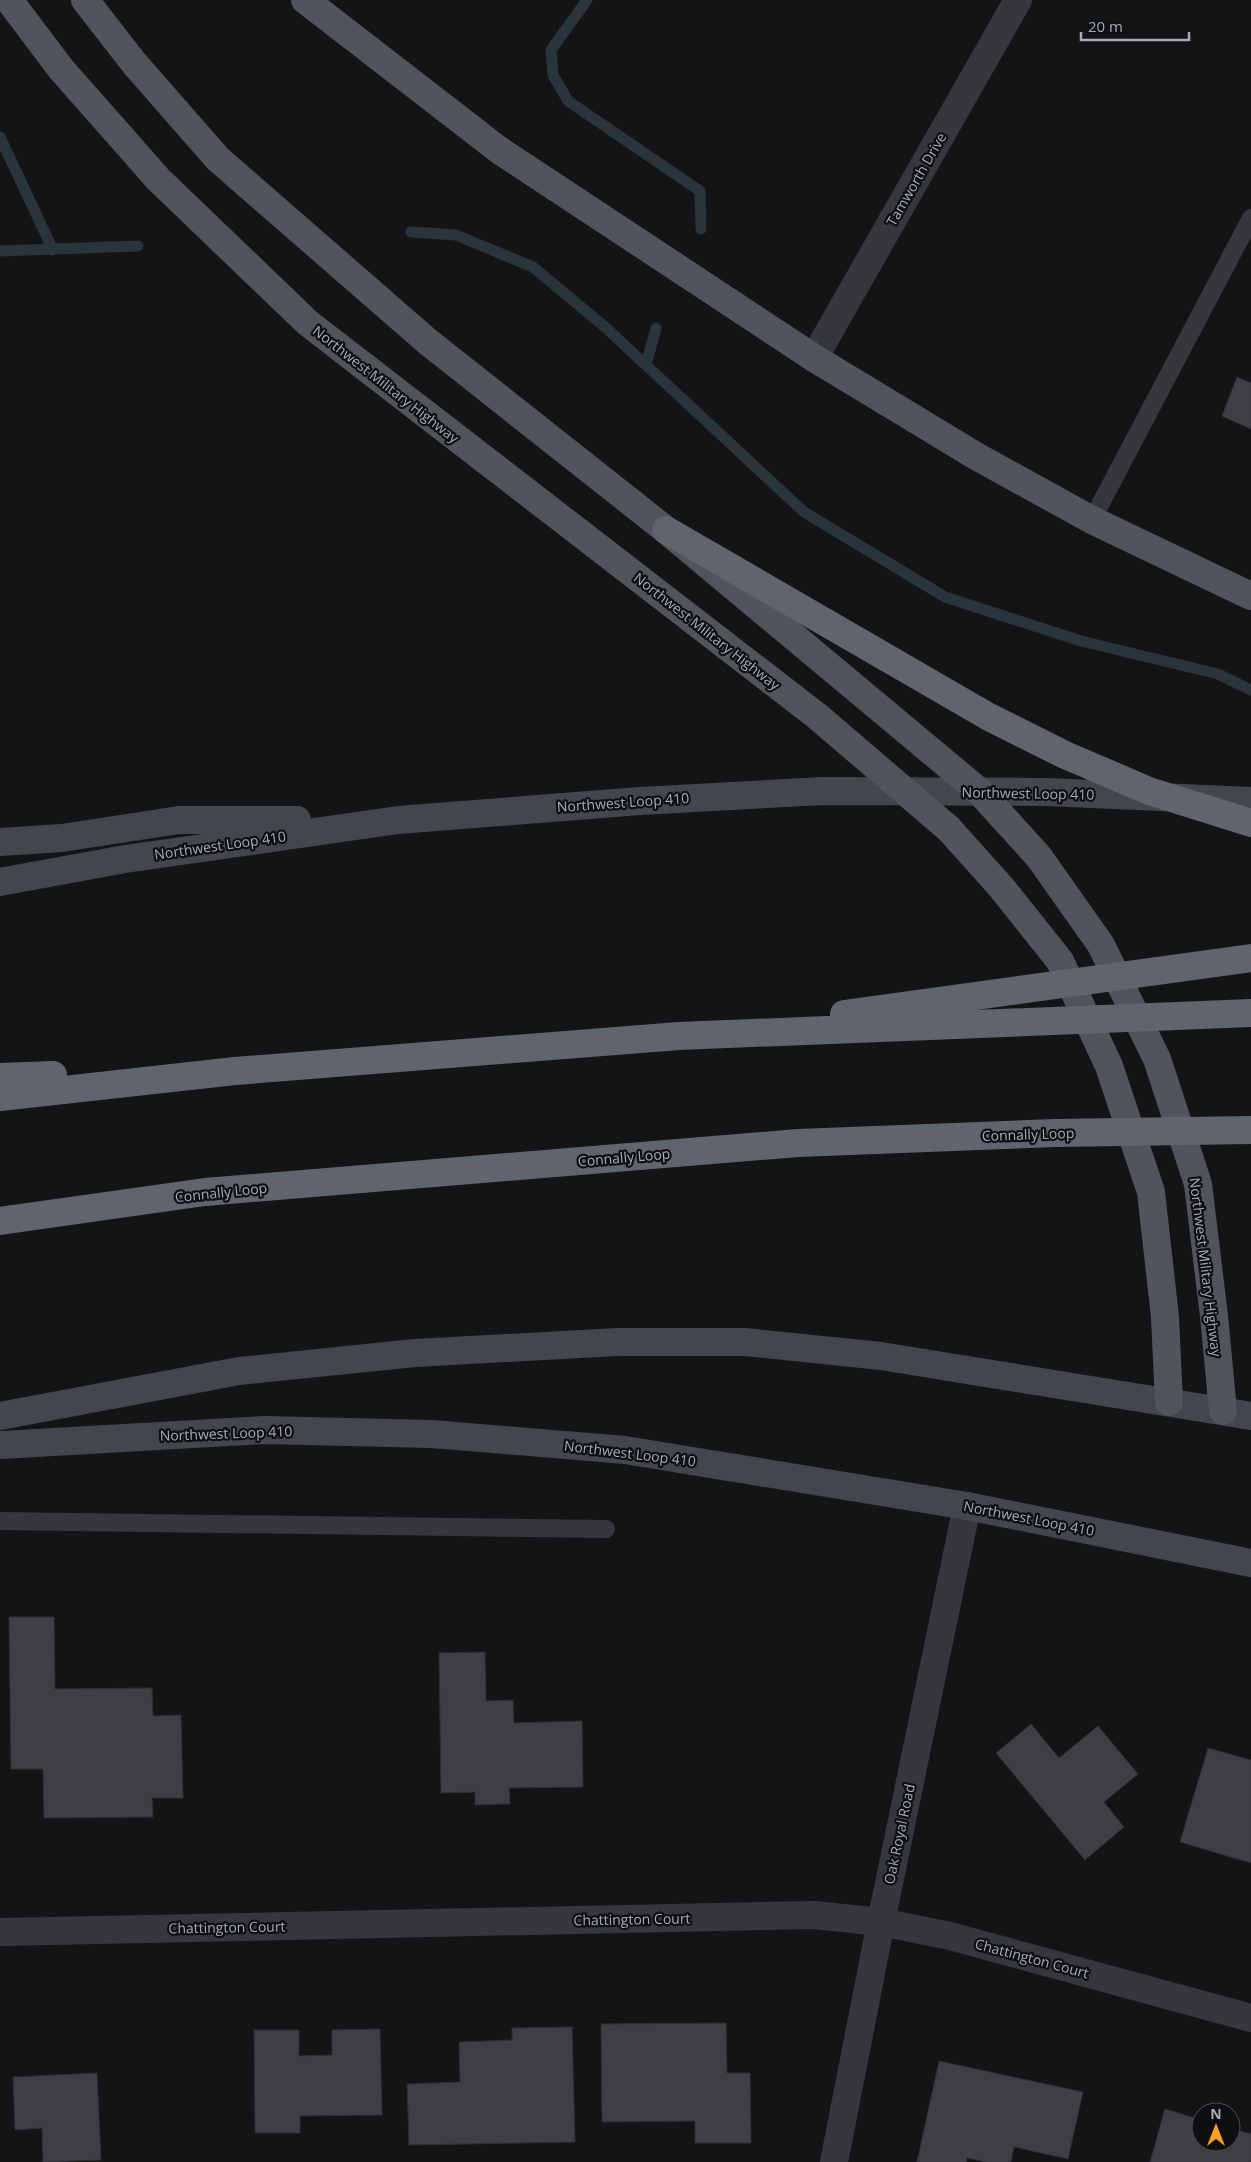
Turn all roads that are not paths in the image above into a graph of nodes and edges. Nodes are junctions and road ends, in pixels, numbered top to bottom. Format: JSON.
{"nodes":[{"id":1,"x":9,"y":0,"type":"edge"},
{"id":2,"x":85,"y":0,"type":"edge"},
{"id":3,"x":304,"y":0,"type":"edge"},
{"id":4,"x":1018,"y":0,"type":"edge"},
{"id":5,"x":1251,"y":218,"type":"edge"},
{"id":6,"x":814,"y":358,"type":"junction"},
{"id":7,"x":1092,"y":520,"type":"junction"},
{"id":8,"x":666,"y":530,"type":"junction"},
{"id":9,"x":1251,"y":596,"type":"edge"},
{"id":10,"x":1251,"y":801,"type":"edge"},
{"id":11,"x":398,"y":820,"type":"junction"},
{"id":12,"x":1251,"y":823,"type":"edge"},
{"id":13,"x":0,"y":842,"type":"edge"},
{"id":14,"x":0,"y":882,"type":"edge"},
{"id":15,"x":1251,"y":958,"type":"edge"},
{"id":16,"x":1251,"y":1013,"type":"edge"},
{"id":17,"x":679,"y":1036,"type":"junction"},
{"id":18,"x":235,"y":1071,"type":"junction"},
{"id":19,"x":0,"y":1077,"type":"edge"},
{"id":20,"x":0,"y":1098,"type":"edge"},
{"id":21,"x":1251,"y":1130,"type":"edge"},
{"id":22,"x":0,"y":1221,"type":"edge"},
{"id":23,"x":1169,"y":1402,"type":"junction"},
{"id":24,"x":1223,"y":1411,"type":"junction"},
{"id":25,"x":0,"y":1416,"type":"edge"},
{"id":26,"x":1251,"y":1416,"type":"edge"},
{"id":27,"x":0,"y":1445,"type":"edge"},
{"id":28,"x":967,"y":1506,"type":"junction"},
{"id":29,"x":0,"y":1521,"type":"edge"},
{"id":30,"x":606,"y":1528,"type":"dead end"},
{"id":31,"x":1251,"y":1563,"type":"edge"},
{"id":32,"x":881,"y":1922,"type":"junction"},
{"id":33,"x":0,"y":1932,"type":"edge"},
{"id":34,"x":1251,"y":2018,"type":"edge"},
{"id":35,"x":834,"y":2162,"type":"edge"}],
"edges":[{"from":1,"to":23,"type":"main road","name":"Northwest Military Highway"},
{"from":2,"to":8,"type":"main road","name":"Northwest Military Highway"},
{"from":3,"to":6,"type":"main road"},
{"from":4,"to":6,"type":"street","name":"Tamworth Drive"},
{"from":5,"to":7,"type":"lane"},
{"from":6,"to":7,"type":"main road"},
{"from":7,"to":9,"type":"main road"},
{"from":8,"to":12,"type":"highway"},
{"from":8,"to":24,"type":"main road","name":"Northwest Military Highway"},
{"from":10,"to":11,"type":"main road","name":"Northwest Loop 410"},
{"from":11,"to":13,"type":"main road"},
{"from":11,"to":14,"type":"main road","name":"Northwest Loop 410"},
{"from":15,"to":17,"type":"highway"},
{"from":16,"to":17,"type":"highway"},
{"from":17,"to":18,"type":"highway"},
{"from":18,"to":19,"type":"highway"},
{"from":18,"to":20,"type":"highway"},
{"from":21,"to":22,"type":"highway","name":"Connally Loop"},
{"from":23,"to":24,"type":"main road"},
{"from":23,"to":25,"type":"main road"},
{"from":24,"to":26,"type":"main road"},
{"from":27,"to":28,"type":"main road","name":"Northwest Loop 410"},
{"from":28,"to":31,"type":"main road","name":"Northwest Loop 410"},
{"from":28,"to":32,"type":"street","name":"Oak Royal Road"},
{"from":29,"to":30,"type":"lane"},
{"from":32,"to":33,"type":"street","name":"Chattington Court"},
{"from":32,"to":34,"type":"street","name":"Chattington Court"},
{"from":32,"to":35,"type":"street","name":"Oak Royal Road"}]}
